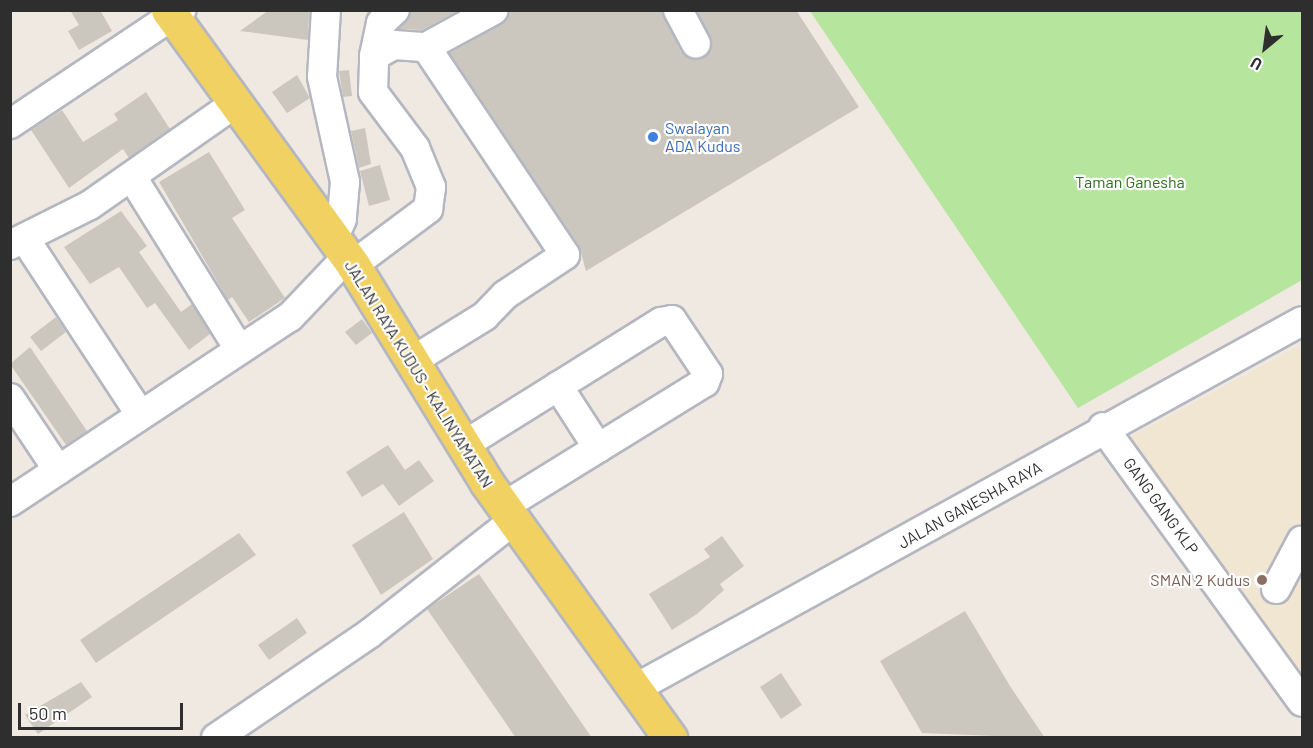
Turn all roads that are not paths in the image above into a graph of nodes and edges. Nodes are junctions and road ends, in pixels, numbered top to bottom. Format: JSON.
{"nodes":[{"id":1,"x":326,"y":10,"type":"edge"},
{"id":2,"x":396,"y":10,"type":"edge"},
{"id":3,"x":494,"y":10,"type":"edge"},
{"id":4,"x":678,"y":10,"type":"edge"},
{"id":5,"x":174,"y":13,"type":"edge"},
{"id":6,"x":696,"y":44,"type":"dead end"},
{"id":7,"x":426,"y":47,"type":"junction"},
{"id":8,"x":374,"y":56,"type":"junction"},
{"id":9,"x":234,"y":104,"type":"junction"},
{"id":10,"x":10,"y":123,"type":"edge"},
{"id":11,"x":132,"y":177,"type":"junction"},
{"id":12,"x":18,"y":242,"type":"edge"},
{"id":13,"x":345,"y":254,"type":"junction"},
{"id":14,"x":1302,"y":321,"type":"edge"},
{"id":15,"x":239,"y":349,"type":"junction"},
{"id":16,"x":412,"y":361,"type":"junction"},
{"id":17,"x":558,"y":386,"type":"junction"},
{"id":18,"x":10,"y":398,"type":"edge"},
{"id":19,"x":140,"y":414,"type":"junction"},
{"id":20,"x":18,"y":425,"type":"edge"},
{"id":21,"x":1103,"y":427,"type":"junction"},
{"id":22,"x":464,"y":445,"type":"junction"},
{"id":23,"x":598,"y":448,"type":"junction"},
{"id":24,"x":58,"y":470,"type":"junction"},
{"id":25,"x":10,"y":502,"type":"edge"},
{"id":26,"x":508,"y":514,"type":"junction"},
{"id":27,"x":1302,"y":540,"type":"edge"},
{"id":28,"x":1276,"y":589,"type":"dead end"},
{"id":29,"x":636,"y":688,"type":"junction"},
{"id":30,"x":1302,"y":702,"type":"edge"},
{"id":31,"x":216,"y":738,"type":"edge"},
{"id":32,"x":670,"y":738,"type":"edge"}],
"edges":[{"from":1,"to":13,"type":"street"},
{"from":2,"to":8,"type":"street"},
{"from":3,"to":7,"type":"street"},
{"from":4,"to":6,"type":"street"},
{"from":5,"to":9,"type":"main road","name":"JALAN RAYA KUDUS - KALINYAMATAN"},
{"from":5,"to":10,"type":"street"},
{"from":7,"to":8,"type":"street"},
{"from":7,"to":16,"type":"street"},
{"from":8,"to":13,"type":"street"},
{"from":9,"to":11,"type":"street"},
{"from":9,"to":13,"type":"main road","name":"JALAN RAYA KUDUS - KALINYAMATAN"},
{"from":11,"to":12,"type":"street"},
{"from":11,"to":15,"type":"street"},
{"from":12,"to":19,"type":"street"},
{"from":13,"to":15,"type":"street"},
{"from":13,"to":16,"type":"main road","name":"JALAN RAYA KUDUS - KALINYAMATAN"},
{"from":14,"to":21,"type":"street","name":"JALAN GANESHA RAYA"},
{"from":15,"to":19,"type":"street"},
{"from":16,"to":22,"type":"main road","name":"JALAN RAYA KUDUS - KALINYAMATAN"},
{"from":17,"to":22,"type":"street"},
{"from":17,"to":23,"type":"street"},
{"from":17,"to":23,"type":"street"},
{"from":18,"to":20,"type":"street"},
{"from":19,"to":24,"type":"street"},
{"from":20,"to":24,"type":"street"},
{"from":21,"to":29,"type":"street","name":"JALAN GANESHA RAYA"},
{"from":21,"to":30,"type":"street","name":"GANG GANG KLP"},
{"from":22,"to":26,"type":"main road","name":"JALAN RAYA KUDUS - KALINYAMATAN"},
{"from":23,"to":26,"type":"street"},
{"from":24,"to":25,"type":"street"},
{"from":26,"to":29,"type":"main road","name":"JALAN RAYA KUDUS - KALINYAMATAN"},
{"from":26,"to":31,"type":"street"},
{"from":27,"to":28,"type":"street"},
{"from":29,"to":32,"type":"main road","name":"JALAN RAYA KUDUS - KALINYAMATAN"}]}
